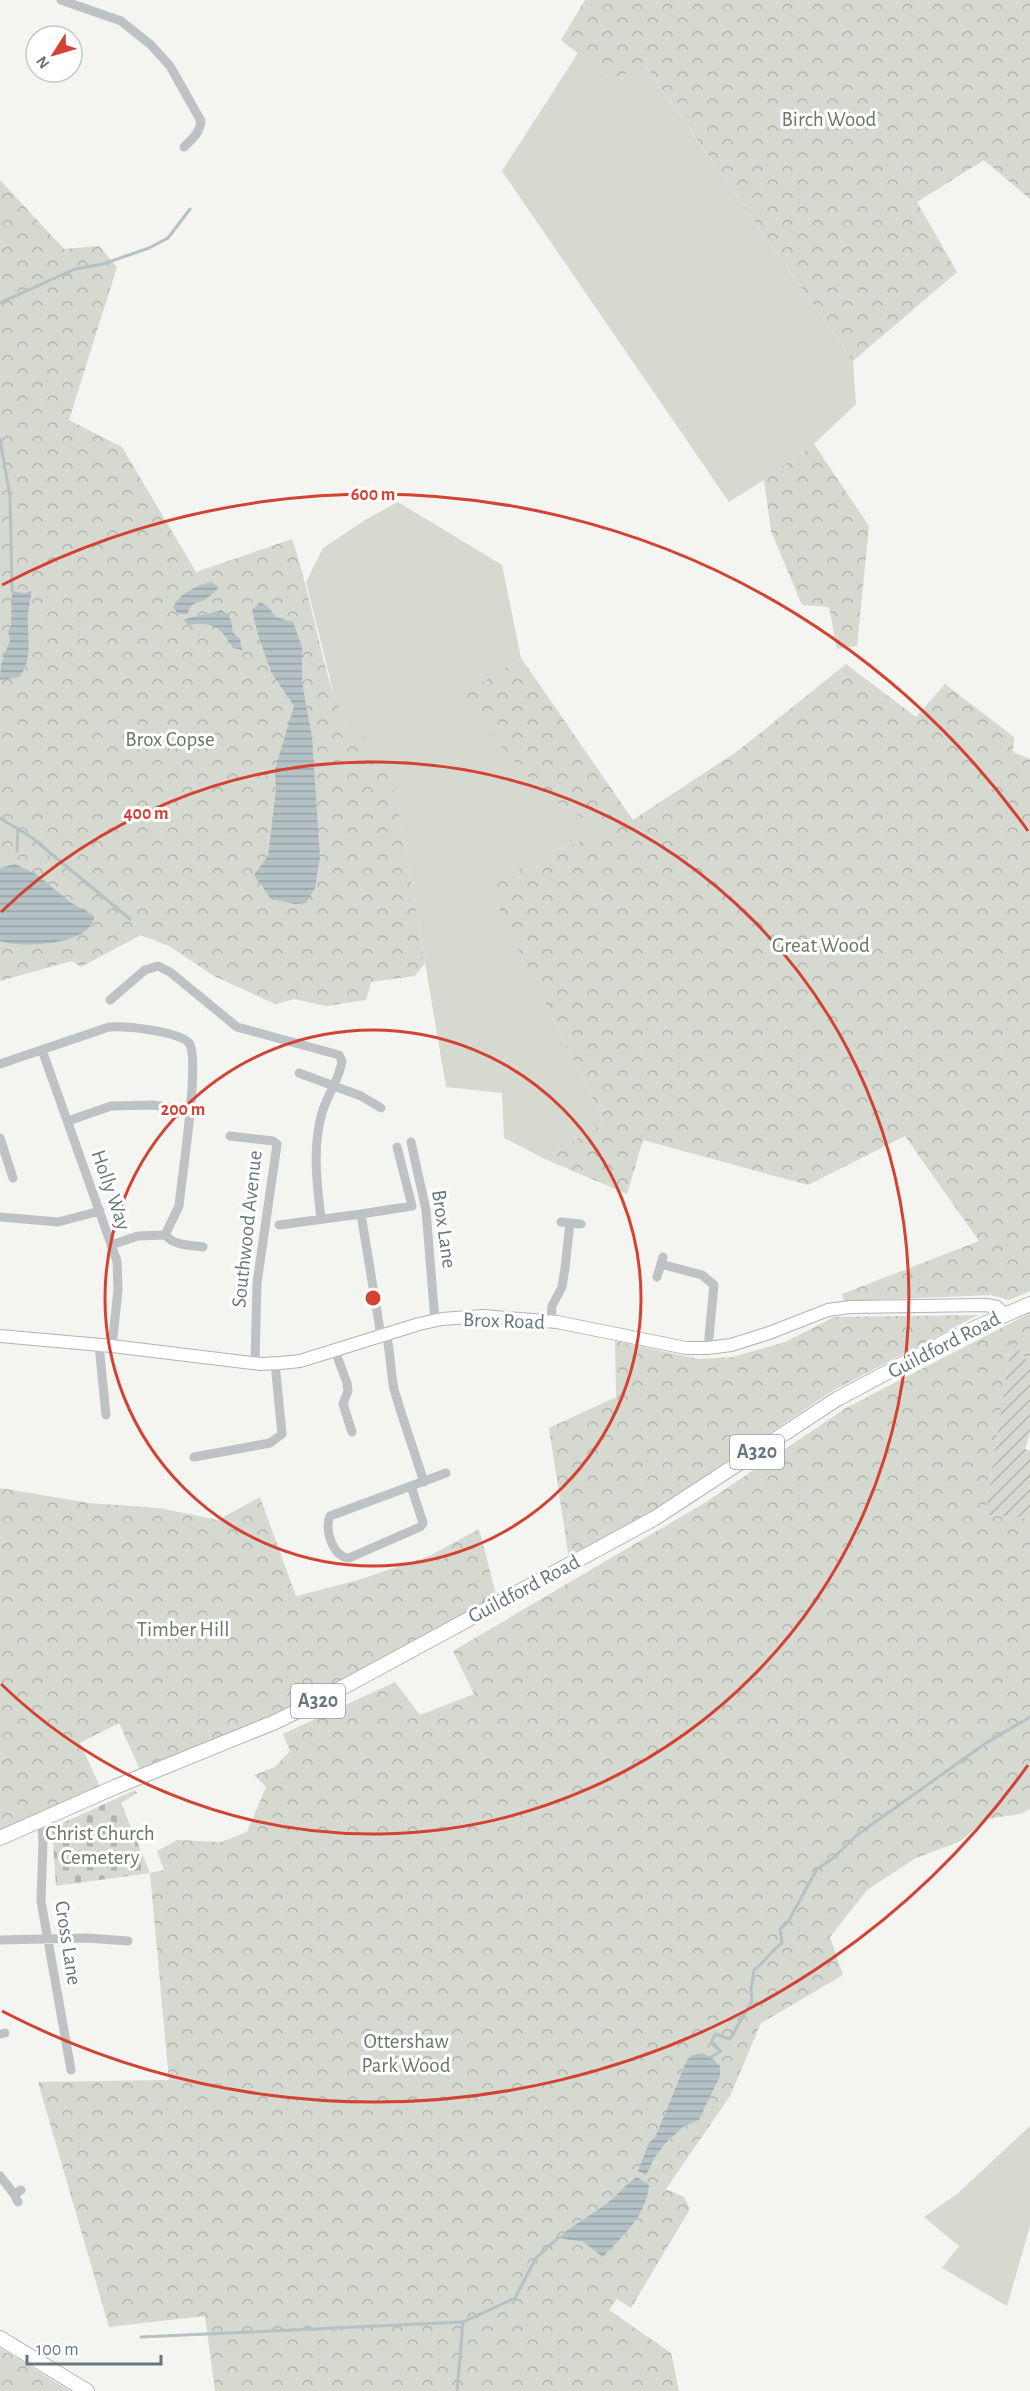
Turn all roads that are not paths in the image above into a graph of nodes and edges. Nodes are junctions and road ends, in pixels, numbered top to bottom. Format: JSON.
{"nodes":[{"id":1,"x":61,"y":0,"type":"edge"},
{"id":2,"x":184,"y":147,"type":"dead end"},
{"id":3,"x":110,"y":1000,"type":"dead end"},
{"id":4,"x":42,"y":1050,"type":"junction"},
{"id":5,"x":0,"y":1064,"type":"edge"},
{"id":6,"x":299,"y":1073,"type":"dead end"},
{"id":7,"x":332,"y":1085,"type":"junction"},
{"id":8,"x":381,"y":1108,"type":"dead end"},
{"id":9,"x":189,"y":1110,"type":"junction"},
{"id":10,"x":68,"y":1121,"type":"junction"},
{"id":11,"x":230,"y":1136,"type":"dead end"},
{"id":12,"x":0,"y":1140,"type":"edge"},
{"id":13,"x":411,"y":1142,"type":"dead end"},
{"id":14,"x":397,"y":1147,"type":"dead end"},
{"id":15,"x":13,"y":1178,"type":"dead end"},
{"id":16,"x":99,"y":1211,"type":"junction"},
{"id":17,"x":361,"y":1215,"type":"junction"},
{"id":18,"x":0,"y":1217,"type":"edge"},
{"id":19,"x":321,"y":1219,"type":"junction"},
{"id":20,"x":581,"y":1224,"type":"dead end"},
{"id":21,"x":279,"y":1225,"type":"dead end"},
{"id":22,"x":165,"y":1235,"type":"junction"},
{"id":23,"x":111,"y":1245,"type":"junction"},
{"id":24,"x":203,"y":1247,"type":"dead end"},
{"id":25,"x":657,"y":1277,"type":"dead end"},
{"id":26,"x":1030,"y":1304,"type":"edge"},
{"id":27,"x":1004,"y":1314,"type":"junction"},
{"id":28,"x":435,"y":1321,"type":"junction"},
{"id":29,"x":551,"y":1322,"type":"junction"},
{"id":30,"x":383,"y":1335,"type":"junction"},
{"id":31,"x":0,"y":1336,"type":"edge"},
{"id":32,"x":105,"y":1345,"type":"junction"},
{"id":33,"x":708,"y":1348,"type":"junction"},
{"id":34,"x":335,"y":1351,"type":"junction"},
{"id":35,"x":255,"y":1363,"type":"junction"},
{"id":36,"x":275,"y":1363,"type":"junction"},
{"id":37,"x":109,"y":1412,"type":"dead end"},
{"id":38,"x":352,"y":1432,"type":"dead end"},
{"id":39,"x":194,"y":1457,"type":"dead end"},
{"id":40,"x":446,"y":1473,"type":"dead end"},
{"id":41,"x":424,"y":1482,"type":"junction"},
{"id":42,"x":411,"y":1486,"type":"junction"},
{"id":43,"x":39,"y":1822,"type":"junction"},
{"id":44,"x":0,"y":1838,"type":"edge"},
{"id":45,"x":48,"y":1939,"type":"junction"},
{"id":46,"x":0,"y":1940,"type":"edge"},
{"id":47,"x":128,"y":1941,"type":"dead end"},
{"id":48,"x":71,"y":2070,"type":"dead end"},
{"id":49,"x":0,"y":2176,"type":"edge"},
{"id":50,"x":18,"y":2195,"type":"dead end"},
{"id":51,"x":0,"y":2338,"type":"edge"},
{"id":52,"x":87,"y":2391,"type":"edge"}],
"edges":[{"from":1,"to":2,"type":"street"},
{"from":3,"to":7,"type":"street"},
{"from":4,"to":5,"type":"street"},
{"from":4,"to":9,"type":"street"},
{"from":4,"to":10,"type":"street","name":"Holly Way"},
{"from":6,"to":7,"type":"street"},
{"from":7,"to":8,"type":"street"},
{"from":7,"to":19,"type":"street"},
{"from":9,"to":10,"type":"street"},
{"from":9,"to":22,"type":"street"},
{"from":10,"to":16,"type":"street","name":"Holly Way"},
{"from":11,"to":35,"type":"street","name":"Southwood Avenue"},
{"from":12,"to":15,"type":"street"},
{"from":13,"to":28,"type":"street","name":"Brox Lane"},
{"from":14,"to":17,"type":"street"},
{"from":16,"to":18,"type":"street"},
{"from":16,"to":23,"type":"street","name":"Holly Way"},
{"from":17,"to":19,"type":"street"},
{"from":17,"to":30,"type":"street"},
{"from":19,"to":21,"type":"street"},
{"from":20,"to":29,"type":"street"},
{"from":22,"to":23,"type":"street"},
{"from":22,"to":24,"type":"street"},
{"from":23,"to":32,"type":"street","name":"Holly Way"},
{"from":25,"to":33,"type":"street"},
{"from":26,"to":27,"type":"main road","name":"Guildford Road","number":"A320"},
{"from":27,"to":33,"type":"street","name":"Brox Road"},
{"from":27,"to":43,"type":"main road","name":"Guildford Road","number":"A320"},
{"from":28,"to":29,"type":"street","name":"Brox Road"},
{"from":28,"to":30,"type":"street","name":"Brox Road"},
{"from":29,"to":33,"type":"street","name":"Brox Road"},
{"from":30,"to":34,"type":"street","name":"Brox Road"},
{"from":30,"to":41,"type":"street"},
{"from":31,"to":32,"type":"street","name":"Brox Road"},
{"from":32,"to":35,"type":"street","name":"Brox Road"},
{"from":32,"to":37,"type":"street","name":"Holly Way"},
{"from":34,"to":36,"type":"street","name":"Brox Road"},
{"from":34,"to":38,"type":"street"},
{"from":35,"to":36,"type":"street","name":"Brox Road"},
{"from":36,"to":39,"type":"street"},
{"from":40,"to":41,"type":"street"},
{"from":41,"to":42,"type":"street"},
{"from":42,"to":42,"type":"street"},
{"from":43,"to":44,"type":"main road","name":"Guildford Road","number":"A320"},
{"from":43,"to":45,"type":"street","name":"Cross Lane"},
{"from":45,"to":46,"type":"street"},
{"from":45,"to":47,"type":"street"},
{"from":45,"to":48,"type":"street","name":"Cross Lane"},
{"from":49,"to":50,"type":"street"},
{"from":51,"to":52,"type":"main road"}]}
